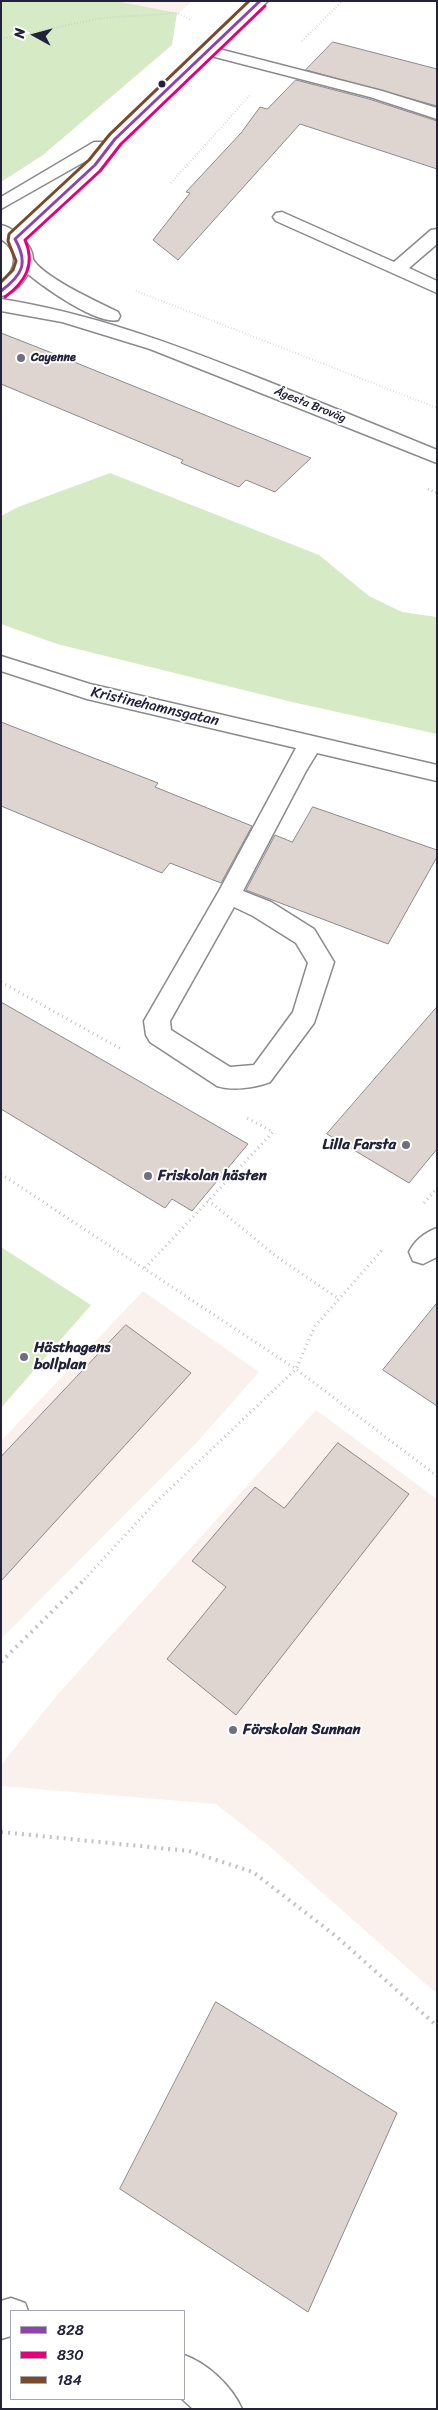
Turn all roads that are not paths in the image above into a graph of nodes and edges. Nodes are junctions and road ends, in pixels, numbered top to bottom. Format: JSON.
{"nodes":[{"id":1,"x":260,"y":1,"type":"edge"},
{"id":2,"x":209,"y":52,"type":"junction"},
{"id":3,"x":437,"y":114,"type":"edge"},
{"id":4,"x":115,"y":139,"type":"junction"},
{"id":5,"x":1,"y":204,"type":"edge"},
{"id":6,"x":282,"y":217,"type":"dead end"},
{"id":7,"x":8,"y":234,"type":"edge"},
{"id":8,"x":437,"y":234,"type":"edge"},
{"id":9,"x":26,"y":263,"type":"junction"},
{"id":10,"x":397,"y":269,"type":"junction"},
{"id":11,"x":437,"y":288,"type":"edge"},
{"id":12,"x":1,"y":291,"type":"edge"},
{"id":13,"x":1,"y":305,"type":"edge"},
{"id":14,"x":184,"y":354,"type":"junction"},
{"id":15,"x":437,"y":456,"type":"edge"},
{"id":16,"x":1,"y":663,"type":"edge"},
{"id":17,"x":311,"y":743,"type":"junction"},
{"id":18,"x":437,"y":773,"type":"edge"},
{"id":19,"x":229,"y":895,"type":"junction"},
{"id":20,"x":185,"y":2375,"type":"edge"},
{"id":21,"x":222,"y":2409,"type":"edge"}],
"edges":[{"from":1,"to":2,"type":"street"},
{"from":2,"to":3,"type":"street"},
{"from":2,"to":4,"type":"street"},
{"from":4,"to":5,"type":"street"},
{"from":4,"to":7,"type":"street"},
{"from":6,"to":10,"type":"street"},
{"from":7,"to":9,"type":"street","name":"Ågesta Broväg"},
{"from":8,"to":10,"type":"street"},
{"from":9,"to":12,"type":"street"},
{"from":9,"to":14,"type":"street","name":"Ågesta Broväg"},
{"from":10,"to":11,"type":"street"},
{"from":13,"to":14,"type":"street","name":"Ågesta Broväg"},
{"from":14,"to":15,"type":"street","name":"Ågesta Broväg"},
{"from":16,"to":17,"type":"street","name":"Kristinehamnsgatan"},
{"from":17,"to":18,"type":"street","name":"Kristinehamnsgatan"},
{"from":17,"to":19,"type":"street"},
{"from":19,"to":19,"type":"street"},
{"from":20,"to":21,"type":"street"}]}
